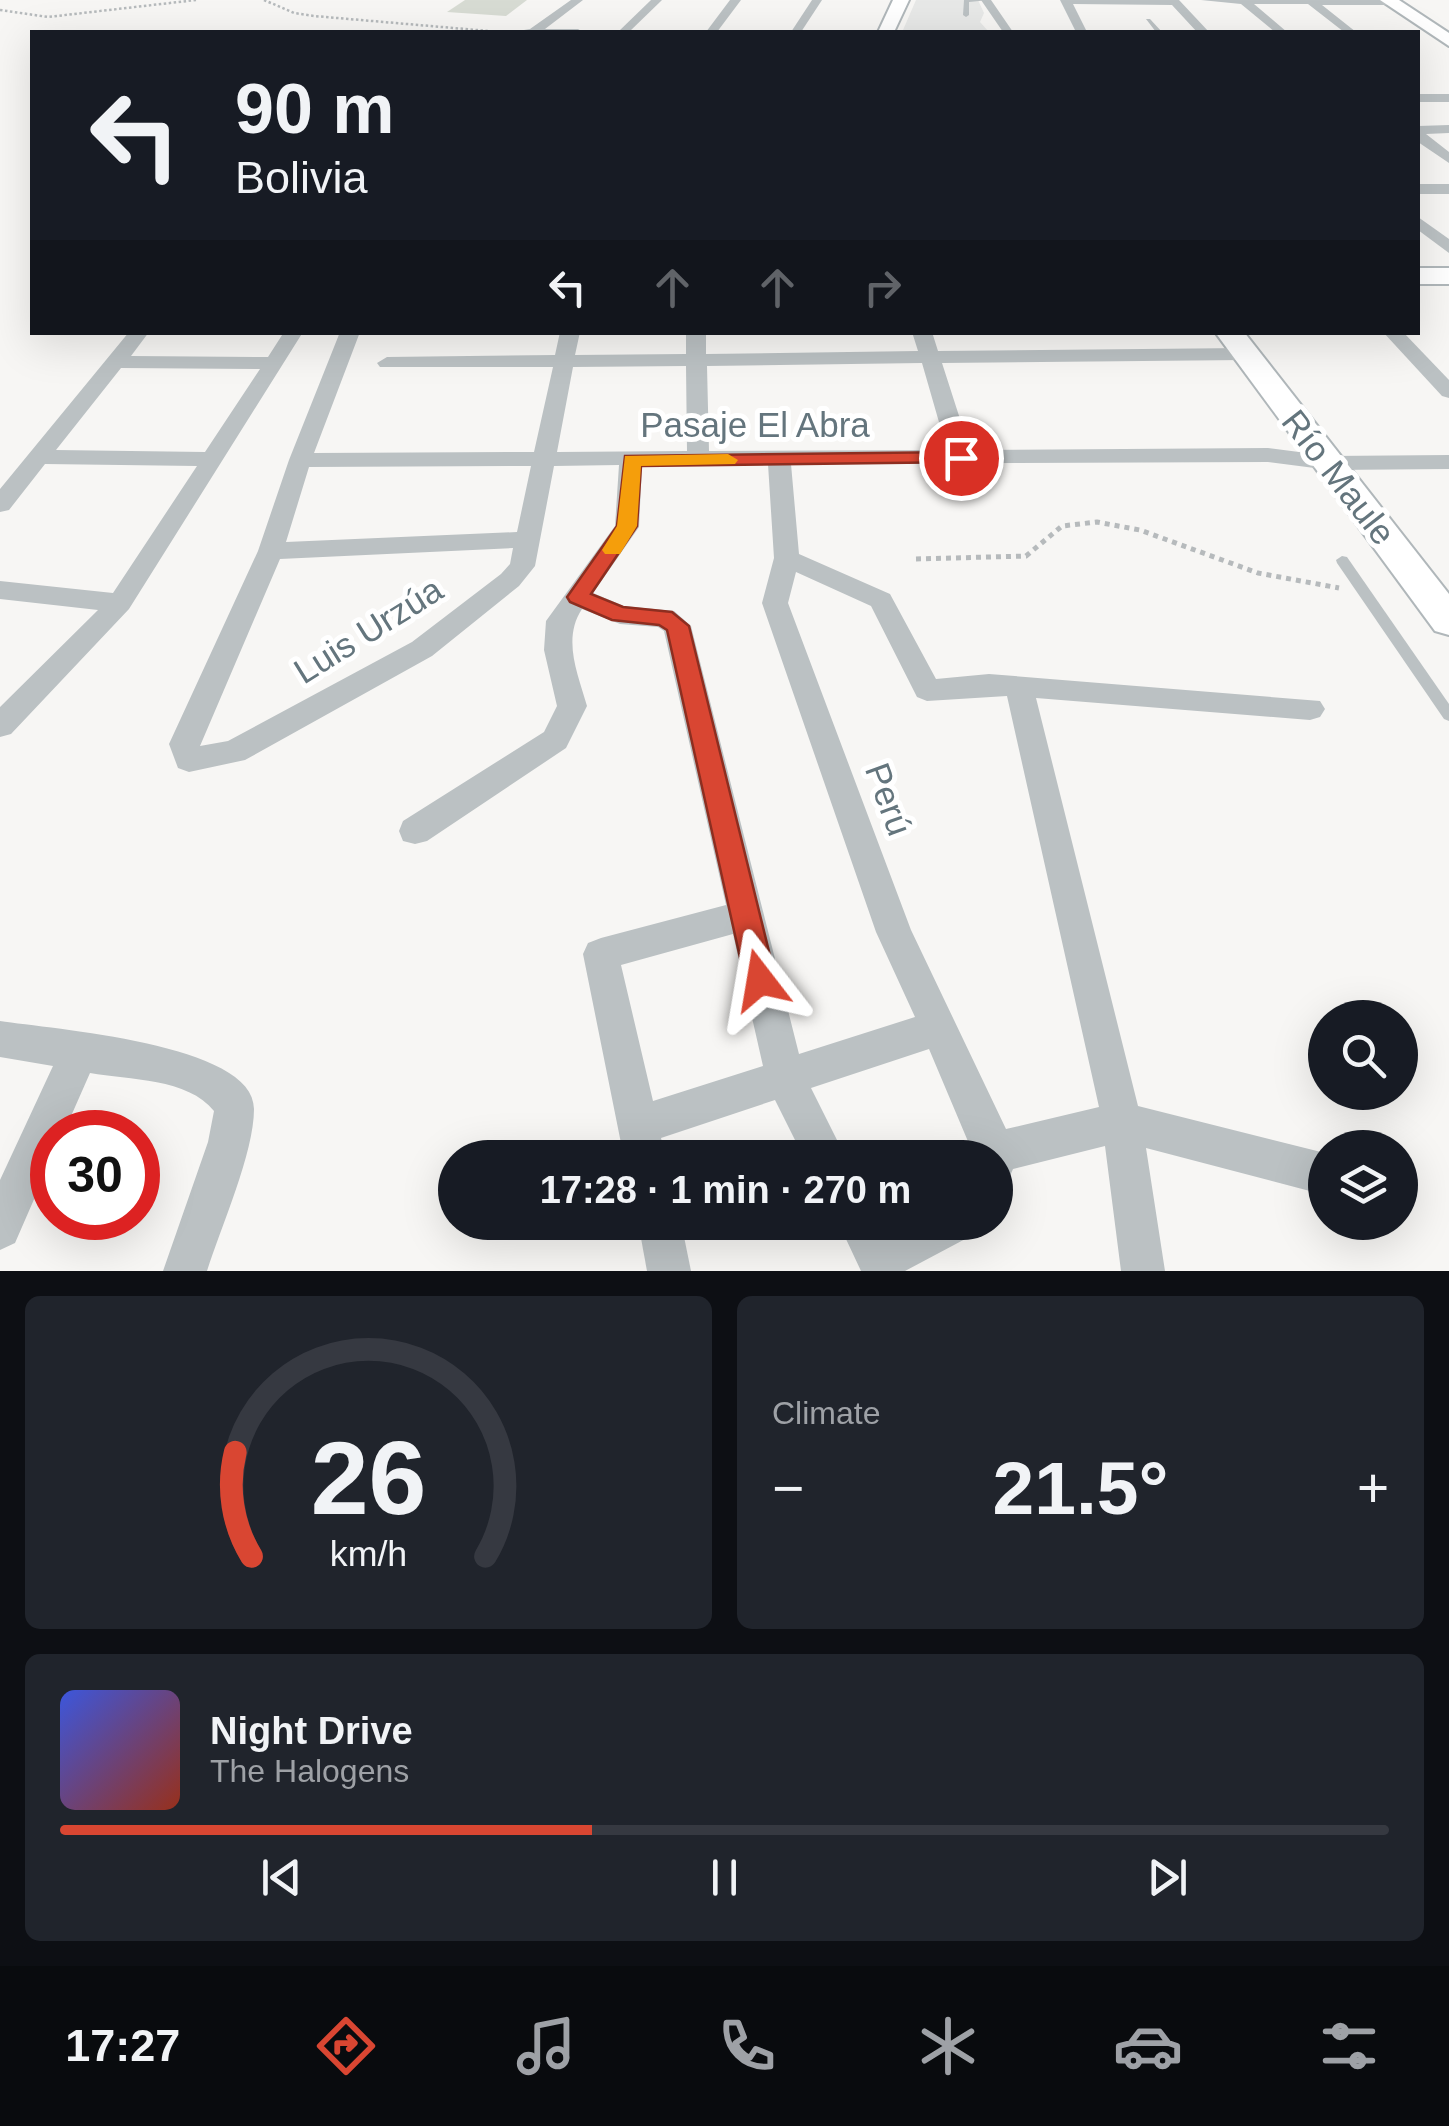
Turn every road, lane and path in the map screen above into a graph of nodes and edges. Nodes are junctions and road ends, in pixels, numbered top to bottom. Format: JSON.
{"nodes":[{"id":1,"x":196,"y":0,"type":"edge"},
{"id":2,"x":264,"y":0,"type":"edge"},
{"id":3,"x":578,"y":0,"type":"edge"},
{"id":4,"x":657,"y":0,"type":"edge"},
{"id":5,"x":736,"y":0,"type":"edge"},
{"id":6,"x":817,"y":0,"type":"edge"},
{"id":7,"x":900,"y":0,"type":"edge"},
{"id":8,"x":986,"y":0,"type":"edge"},
{"id":9,"x":1206,"y":0,"type":"edge"},
{"id":10,"x":1244,"y":0,"type":"edge"},
{"id":11,"x":1310,"y":0,"type":"edge"},
{"id":12,"x":1065,"y":1,"type":"edge"},
{"id":13,"x":1174,"y":1,"type":"edge"},
{"id":14,"x":1390,"y":1,"type":"edge"},
{"id":15,"x":0,"y":10,"type":"edge"},
{"id":16,"x":536,"y":12,"type":"dead end"},
{"id":17,"x":966,"y":15,"type":"dead end"},
{"id":18,"x":1148,"y":20,"type":"dead end"},
{"id":19,"x":451,"y":30,"type":"edge"},
{"id":20,"x":517,"y":30,"type":"edge"},
{"id":21,"x":535,"y":30,"type":"edge"},
{"id":22,"x":624,"y":30,"type":"edge"},
{"id":23,"x":713,"y":30,"type":"edge"},
{"id":24,"x":797,"y":30,"type":"edge"},
{"id":25,"x":887,"y":30,"type":"edge"},
{"id":26,"x":1007,"y":30,"type":"edge"},
{"id":27,"x":1080,"y":30,"type":"edge"},
{"id":28,"x":1157,"y":30,"type":"edge"},
{"id":29,"x":1201,"y":30,"type":"edge"},
{"id":30,"x":1279,"y":30,"type":"edge"},
{"id":31,"x":1348,"y":30,"type":"edge"},
{"id":32,"x":1420,"y":40,"type":"edge"},
{"id":33,"x":1448,"y":40,"type":"edge"},
{"id":34,"x":1420,"y":83,"type":"edge"},
{"id":35,"x":1444,"y":98,"type":"edge"},
{"id":36,"x":1449,"y":130,"type":"edge"},
{"id":37,"x":1420,"y":133,"type":"edge"},
{"id":38,"x":1420,"y":134,"type":"edge"},
{"id":39,"x":1445,"y":153,"type":"edge"},
{"id":40,"x":1449,"y":189,"type":"edge"},
{"id":41,"x":1420,"y":190,"type":"edge"},
{"id":42,"x":1420,"y":224,"type":"edge"},
{"id":43,"x":1449,"y":248,"type":"edge"},
{"id":44,"x":1420,"y":276,"type":"edge"},
{"id":45,"x":1449,"y":276,"type":"edge"},
{"id":46,"x":138,"y":335,"type":"edge"},
{"id":47,"x":292,"y":335,"type":"edge"},
{"id":48,"x":349,"y":335,"type":"edge"},
{"id":49,"x":569,"y":335,"type":"edge"},
{"id":50,"x":696,"y":335,"type":"edge"},
{"id":51,"x":923,"y":335,"type":"edge"},
{"id":52,"x":1395,"y":335,"type":"edge"},
{"id":53,"x":1236,"y":343,"type":"edge"},
{"id":54,"x":930,"y":357,"type":"junction"},
{"id":55,"x":696,"y":360,"type":"junction"},
{"id":56,"x":564,"y":361,"type":"junction"},
{"id":57,"x":116,"y":362,"type":"junction"},
{"id":58,"x":275,"y":363,"type":"junction"},
{"id":59,"x":387,"y":363,"type":"dead end"},
{"id":60,"x":1449,"y":392,"type":"edge"},
{"id":61,"x":39,"y":457,"type":"junction"},
{"id":62,"x":961,"y":458,"type":"junction"},
{"id":63,"x":779,"y":459,"type":"junction"},
{"id":64,"x":214,"y":460,"type":"junction"},
{"id":65,"x":300,"y":460,"type":"junction"},
{"id":66,"x":544,"y":460,"type":"junction"},
{"id":67,"x":632,"y":460,"type":"junction"},
{"id":68,"x":698,"y":460,"type":"junction"},
{"id":69,"x":1449,"y":462,"type":"edge"},
{"id":70,"x":1330,"y":464,"type":"junction"},
{"id":71,"x":0,"y":504,"type":"edge"},
{"id":72,"x":526,"y":539,"type":"junction"},
{"id":73,"x":271,"y":551,"type":"junction"},
{"id":74,"x":786,"y":558,"type":"junction"},
{"id":75,"x":916,"y":558,"type":"dead end"},
{"id":76,"x":1342,"y":560,"type":"dead end"},
{"id":77,"x":0,"y":590,"type":"edge"},
{"id":78,"x":1362,"y":591,"type":"junction"},
{"id":79,"x":578,"y":597,"type":"junction"},
{"id":80,"x":120,"y":603,"type":"junction"},
{"id":81,"x":1443,"y":605,"type":"edge"},
{"id":82,"x":1019,"y":686,"type":"junction"},
{"id":83,"x":1310,"y":710,"type":"dead end"},
{"id":84,"x":1449,"y":715,"type":"edge"},
{"id":85,"x":0,"y":726,"type":"edge"},
{"id":86,"x":415,"y":831,"type":"dead end"},
{"id":87,"x":744,"y":914,"type":"junction"},
{"id":88,"x":938,"y":1028,"type":"junction"},
{"id":89,"x":0,"y":1039,"type":"edge"},
{"id":90,"x":78,"y":1055,"type":"junction"},
{"id":91,"x":785,"y":1078,"type":"junction"},
{"id":92,"x":1122,"y":1122,"type":"junction"},
{"id":93,"x":641,"y":1140,"type":"edge"},
{"id":94,"x":646,"y":1140,"type":"edge"},
{"id":95,"x":817,"y":1140,"type":"edge"},
{"id":96,"x":988,"y":1140,"type":"edge"},
{"id":97,"x":1013,"y":1152,"type":"edge"},
{"id":98,"x":1308,"y":1170,"type":"edge"},
{"id":99,"x":0,"y":1228,"type":"edge"},
{"id":100,"x":663,"y":1240,"type":"edge"},
{"id":101,"x":869,"y":1240,"type":"edge"},
{"id":102,"x":919,"y":1240,"type":"edge"},
{"id":103,"x":184,"y":1271,"type":"edge"},
{"id":104,"x":670,"y":1271,"type":"edge"},
{"id":105,"x":1143,"y":1271,"type":"edge"}],
"edges":[{"from":1,"to":15,"type":"path"},
{"from":2,"to":19,"type":"path"},
{"from":3,"to":21,"type":"street"},
{"from":4,"to":22,"type":"street"},
{"from":5,"to":23,"type":"street"},
{"from":6,"to":24,"type":"street"},
{"from":7,"to":25,"type":"street"},
{"from":8,"to":17,"type":"lane"},
{"from":8,"to":26,"type":"street"},
{"from":9,"to":10,"type":"street"},
{"from":10,"to":11,"type":"street"},
{"from":10,"to":30,"type":"street"},
{"from":11,"to":14,"type":"street"},
{"from":11,"to":31,"type":"street"},
{"from":12,"to":13,"type":"street"},
{"from":12,"to":27,"type":"street"},
{"from":13,"to":29,"type":"street"},
{"from":14,"to":33,"type":"street"},
{"from":16,"to":20,"type":"street"},
{"from":18,"to":28,"type":"lane"},
{"from":32,"to":33,"type":"street"},
{"from":34,"to":35,"type":"street"},
{"from":36,"to":37,"type":"street"},
{"from":38,"to":39,"type":"street"},
{"from":40,"to":41,"type":"street"},
{"from":42,"to":43,"type":"street"},
{"from":44,"to":45,"type":"street"},
{"from":46,"to":57,"type":"street"},
{"from":47,"to":58,"type":"street"},
{"from":48,"to":65,"type":"street"},
{"from":49,"to":56,"type":"street","name":"Luis Urzúa"},
{"from":50,"to":55,"type":"street"},
{"from":51,"to":54,"type":"street"},
{"from":52,"to":60,"type":"street"},
{"from":53,"to":54,"type":"street"},
{"from":53,"to":70,"type":"street","name":"Río Maule"},
{"from":54,"to":55,"type":"street"},
{"from":54,"to":62,"type":"street"},
{"from":55,"to":56,"type":"street"},
{"from":55,"to":68,"type":"street"},
{"from":56,"to":59,"type":"street"},
{"from":56,"to":66,"type":"street","name":"Luis Urzúa"},
{"from":57,"to":58,"type":"street"},
{"from":57,"to":61,"type":"street"},
{"from":58,"to":64,"type":"street"},
{"from":61,"to":64,"type":"street"},
{"from":61,"to":71,"type":"street"},
{"from":62,"to":63,"type":"street","name":"Pasaje El Abra"},
{"from":62,"to":70,"type":"street","name":"Pasaje El Abra"},
{"from":63,"to":68,"type":"street","name":"Pasaje El Abra"},
{"from":63,"to":74,"type":"street","name":"Perú"},
{"from":64,"to":80,"type":"street"},
{"from":65,"to":66,"type":"street","name":"Pasaje El Abra"},
{"from":65,"to":73,"type":"street"},
{"from":66,"to":67,"type":"street","name":"Pasaje El Abra"},
{"from":66,"to":72,"type":"street","name":"Luis Urzúa"},
{"from":67,"to":68,"type":"street","name":"Pasaje El Abra"},
{"from":67,"to":79,"type":"street"},
{"from":69,"to":70,"type":"street","name":"Pasaje El Abra"},
{"from":70,"to":81,"type":"street","name":"Río Maule"},
{"from":72,"to":73,"type":"street"},
{"from":72,"to":73,"type":"street","name":"Luis Urzúa"},
{"from":74,"to":82,"type":"street"},
{"from":74,"to":88,"type":"street","name":"Perú"},
{"from":75,"to":78,"type":"path"},
{"from":76,"to":78,"type":"lane"},
{"from":77,"to":80,"type":"street"},
{"from":78,"to":84,"type":"lane"},
{"from":79,"to":86,"type":"street"},
{"from":79,"to":87,"type":"street"},
{"from":80,"to":85,"type":"street"},
{"from":82,"to":83,"type":"street"},
{"from":82,"to":92,"type":"street"},
{"from":87,"to":91,"type":"street"},
{"from":87,"to":93,"type":"street"},
{"from":88,"to":91,"type":"street"},
{"from":88,"to":96,"type":"street","name":"Perú"},
{"from":89,"to":90,"type":"street"},
{"from":90,"to":99,"type":"street"},
{"from":90,"to":103,"type":"street"},
{"from":91,"to":94,"type":"street"},
{"from":91,"to":95,"type":"street"},
{"from":92,"to":97,"type":"street"},
{"from":92,"to":98,"type":"street"},
{"from":92,"to":105,"type":"street"},
{"from":100,"to":104,"type":"street"},
{"from":101,"to":102,"type":"street"}]}
